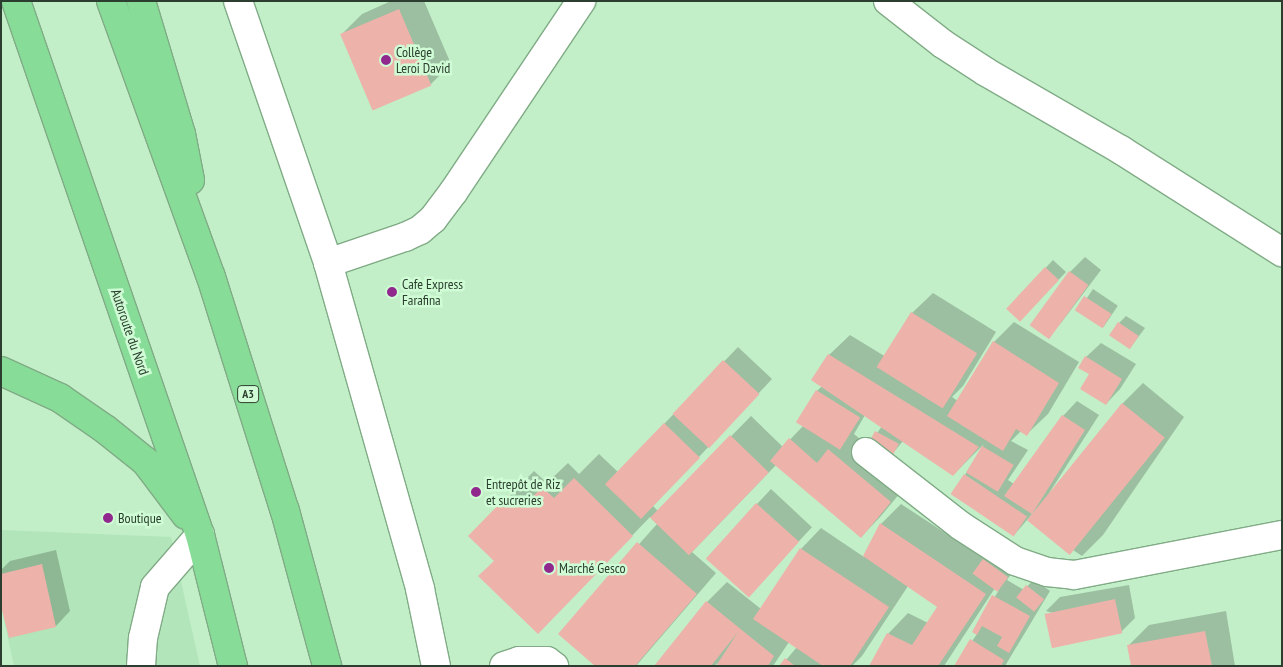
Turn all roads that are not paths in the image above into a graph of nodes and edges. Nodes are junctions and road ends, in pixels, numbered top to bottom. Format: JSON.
{"nodes":[{"id":1,"x":16,"y":1,"type":"edge"},
{"id":2,"x":111,"y":1,"type":"edge"},
{"id":3,"x":141,"y":1,"type":"edge"},
{"id":4,"x":238,"y":1,"type":"edge"},
{"id":5,"x":580,"y":1,"type":"edge"},
{"id":6,"x":888,"y":1,"type":"edge"},
{"id":7,"x":1282,"y":252,"type":"edge"},
{"id":8,"x":328,"y":263,"type":"junction"},
{"id":9,"x":211,"y":277,"type":"junction"},
{"id":10,"x":1,"y":371,"type":"edge"},
{"id":11,"x":866,"y":452,"type":"dead end"},
{"id":12,"x":200,"y":535,"type":"junction"},
{"id":13,"x":1282,"y":535,"type":"edge"},
{"id":14,"x":141,"y":666,"type":"edge"},
{"id":15,"x":232,"y":666,"type":"edge"},
{"id":16,"x":327,"y":666,"type":"edge"},
{"id":17,"x":436,"y":666,"type":"edge"},
{"id":18,"x":504,"y":666,"type":"edge"},
{"id":19,"x":554,"y":666,"type":"edge"}],
"edges":[{"from":1,"to":12,"type":"highway","name":"Autoroute du Nord"},
{"from":2,"to":9,"type":"highway"},
{"from":3,"to":9,"type":"highway"},
{"from":4,"to":8,"type":"street"},
{"from":5,"to":8,"type":"street"},
{"from":6,"to":7,"type":"street"},
{"from":8,"to":17,"type":"street"},
{"from":9,"to":16,"type":"highway","number":"A3"},
{"from":10,"to":12,"type":"highway"},
{"from":11,"to":13,"type":"street"},
{"from":12,"to":14,"type":"street"},
{"from":12,"to":15,"type":"highway","name":"Autoroute du Nord"},
{"from":18,"to":19,"type":"street"}]}
